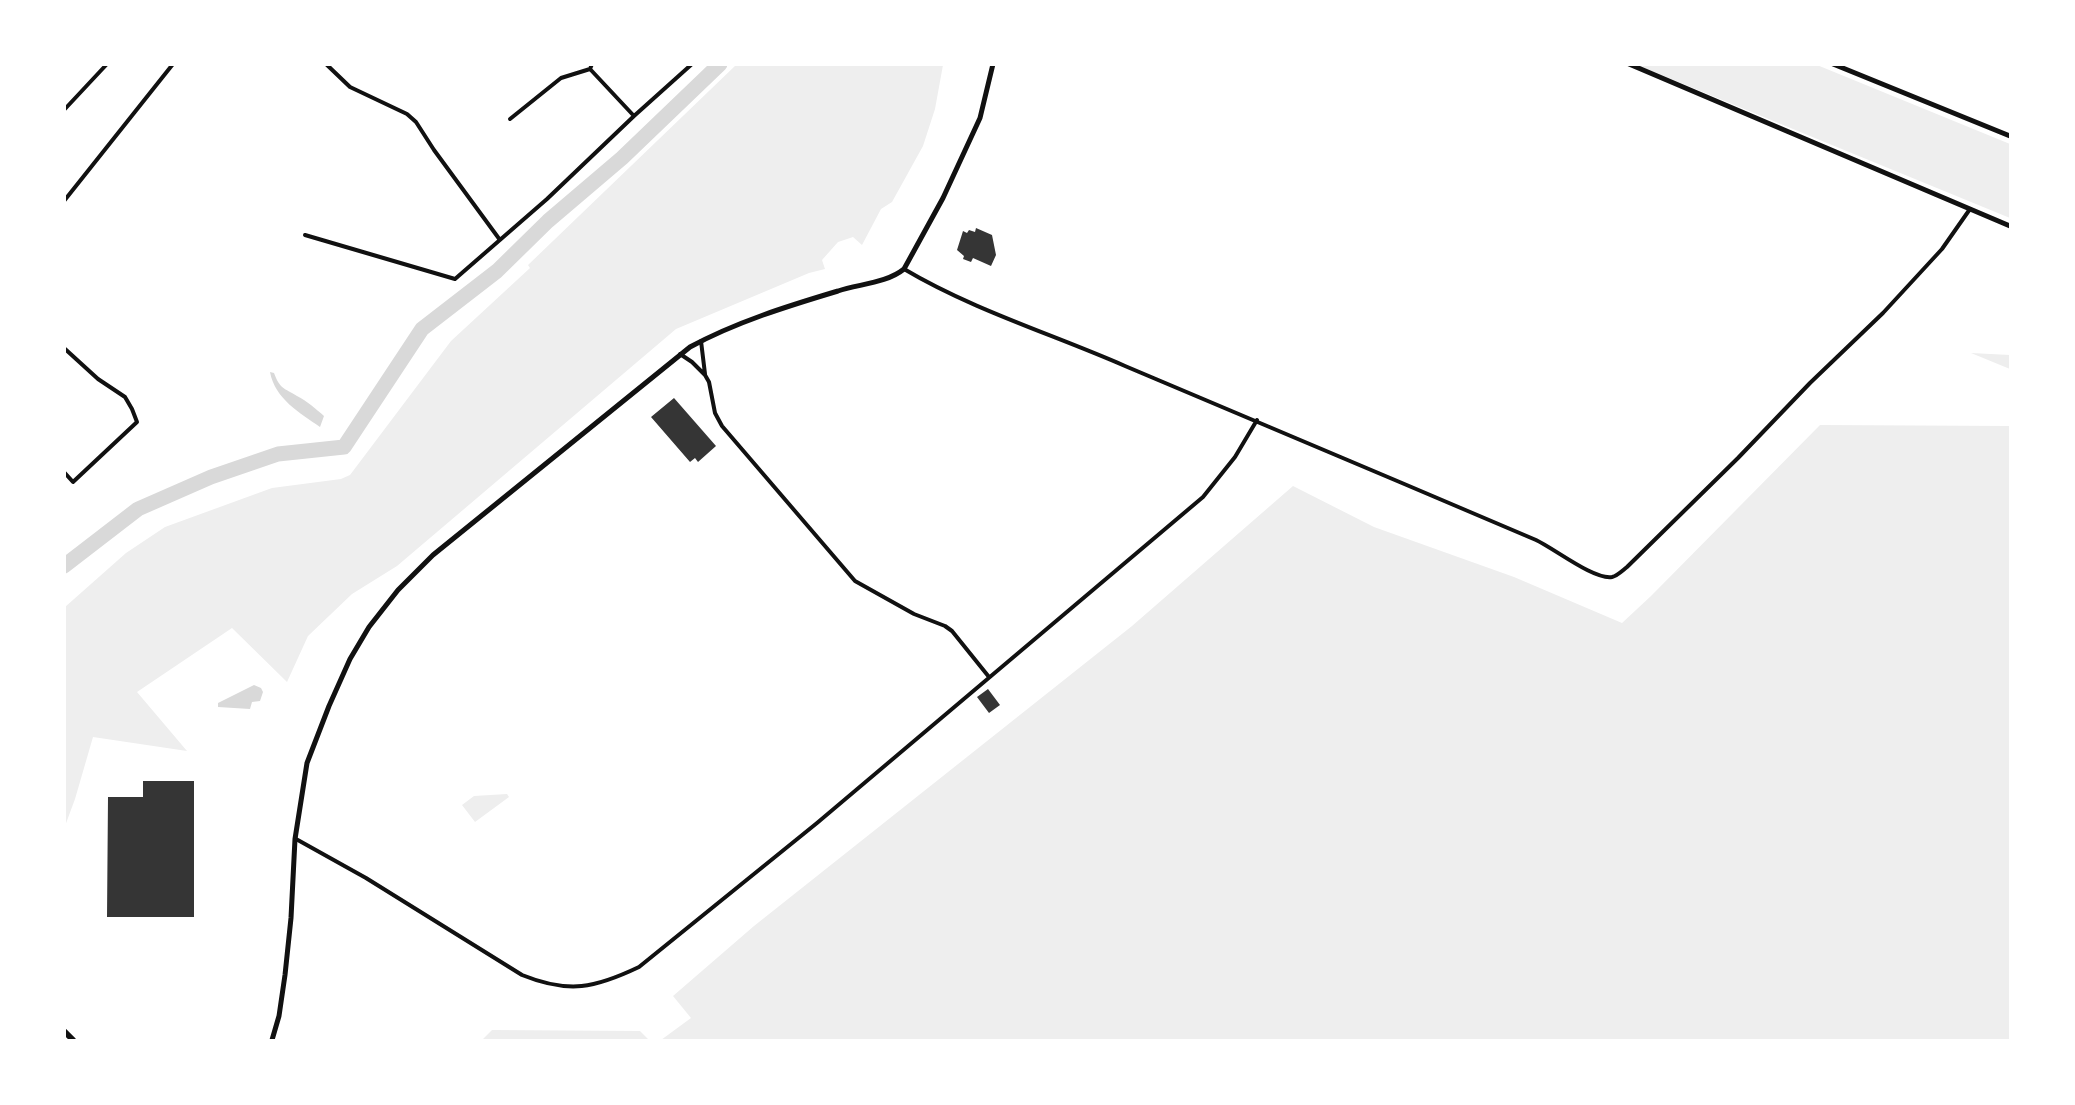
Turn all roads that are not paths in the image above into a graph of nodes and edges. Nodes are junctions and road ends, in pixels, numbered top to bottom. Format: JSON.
{"nodes":[{"id":1,"x":173,"y":64,"type":"edge"},
{"id":2,"x":327,"y":64,"type":"edge"},
{"id":3,"x":692,"y":64,"type":"edge"},
{"id":4,"x":993,"y":64,"type":"edge"},
{"id":5,"x":1629,"y":64,"type":"edge"},
{"id":6,"x":1833,"y":64,"type":"edge"},
{"id":7,"x":106,"y":65,"type":"edge"},
{"id":8,"x":591,"y":67,"type":"edge"},
{"id":9,"x":64,"y":110,"type":"edge"},
{"id":10,"x":634,"y":116,"type":"junction"},
{"id":11,"x":510,"y":119,"type":"dead end"},
{"id":12,"x":2010,"y":136,"type":"edge"},
{"id":13,"x":64,"y":201,"type":"edge"},
{"id":14,"x":1971,"y":209,"type":"junction"},
{"id":15,"x":2010,"y":226,"type":"edge"},
{"id":16,"x":305,"y":235,"type":"dead end"},
{"id":17,"x":500,"y":240,"type":"junction"},
{"id":18,"x":904,"y":268,"type":"junction"},
{"id":19,"x":701,"y":341,"type":"junction"},
{"id":20,"x":64,"y":348,"type":"edge"},
{"id":21,"x":69,"y":354,"type":"junction"},
{"id":22,"x":680,"y":354,"type":"junction"},
{"id":23,"x":64,"y":359,"type":"edge"},
{"id":24,"x":705,"y":375,"type":"junction"},
{"id":25,"x":1257,"y":420,"type":"junction"},
{"id":26,"x":64,"y":472,"type":"edge"},
{"id":27,"x":989,"y":677,"type":"junction"},
{"id":28,"x":295,"y":839,"type":"junction"},
{"id":29,"x":64,"y":1031,"type":"edge"},
{"id":30,"x":74,"y":1041,"type":"edge"},
{"id":31,"x":272,"y":1041,"type":"edge"}],
"edges":[{"from":1,"to":13,"type":"street"},
{"from":2,"to":17,"type":"street"},
{"from":3,"to":10,"type":"street"},
{"from":4,"to":18,"type":"street"},
{"from":5,"to":14,"type":"street"},
{"from":6,"to":12,"type":"street"},
{"from":7,"to":9,"type":"street"},
{"from":8,"to":10,"type":"street"},
{"from":8,"to":11,"type":"street"},
{"from":10,"to":17,"type":"street"},
{"from":14,"to":15,"type":"street"},
{"from":14,"to":25,"type":"street"},
{"from":16,"to":17,"type":"street"},
{"from":18,"to":19,"type":"street"},
{"from":18,"to":25,"type":"street"},
{"from":19,"to":22,"type":"street"},
{"from":19,"to":24,"type":"street"},
{"from":20,"to":21,"type":"street"},
{"from":21,"to":23,"type":"street"},
{"from":21,"to":26,"type":"street"},
{"from":22,"to":24,"type":"street"},
{"from":22,"to":28,"type":"street"},
{"from":24,"to":27,"type":"street"},
{"from":25,"to":27,"type":"street"},
{"from":27,"to":28,"type":"street"},
{"from":28,"to":31,"type":"street"},
{"from":29,"to":30,"type":"main road"}]}
